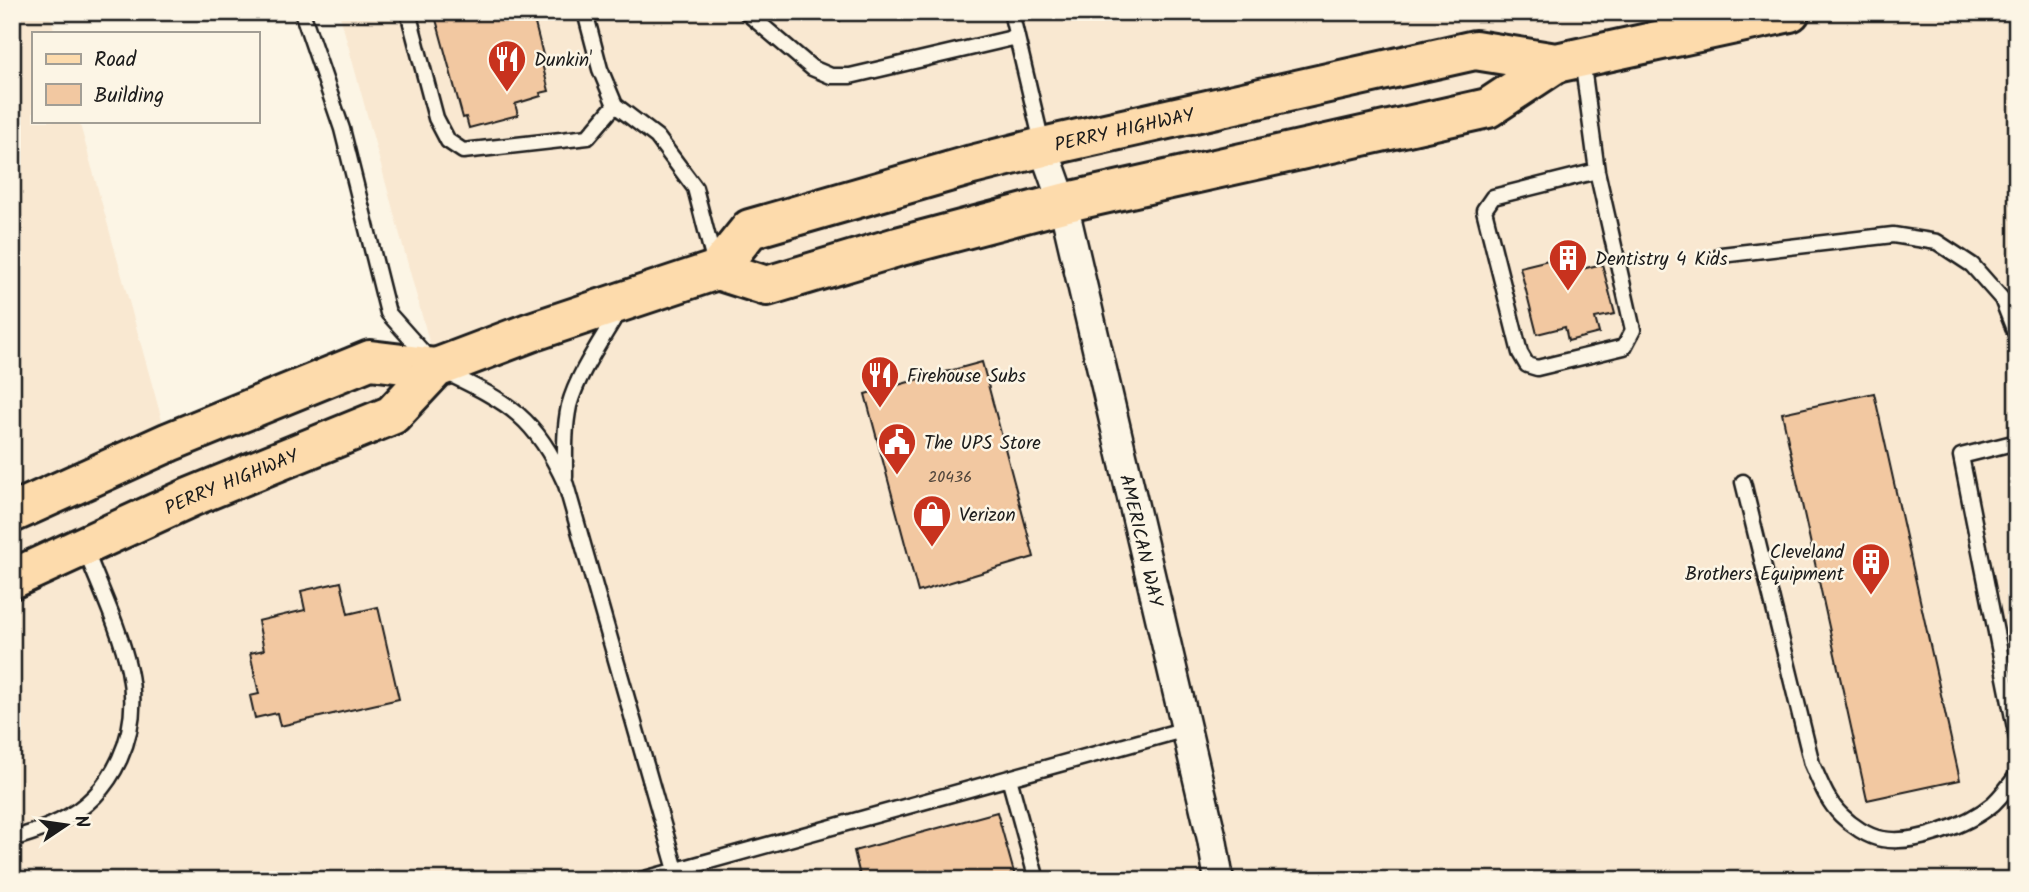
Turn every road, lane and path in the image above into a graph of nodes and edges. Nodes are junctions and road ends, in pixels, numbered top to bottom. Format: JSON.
{"nodes":[{"id":1,"x":302,"y":12,"type":"edge"},
{"id":2,"x":408,"y":12,"type":"edge"},
{"id":3,"x":585,"y":12,"type":"edge"},
{"id":4,"x":746,"y":12,"type":"edge"},
{"id":5,"x":1011,"y":12,"type":"edge"},
{"id":6,"x":1790,"y":12,"type":"edge"},
{"id":7,"x":1017,"y":37,"type":"junction"},
{"id":8,"x":1569,"y":60,"type":"junction"},
{"id":9,"x":615,"y":105,"type":"junction"},
{"id":10,"x":1043,"y":148,"type":"junction"},
{"id":11,"x":1597,"y":171,"type":"junction"},
{"id":12,"x":1063,"y":203,"type":"junction"},
{"id":13,"x":1721,"y":255,"type":"dead end"},
{"id":14,"x":717,"y":270,"type":"junction"},
{"id":15,"x":625,"y":299,"type":"junction"},
{"id":16,"x":2017,"y":337,"type":"edge"},
{"id":17,"x":436,"y":368,"type":"junction"},
{"id":18,"x":2017,"y":442,"type":"edge"},
{"id":19,"x":1744,"y":482,"type":"dead end"},
{"id":20,"x":566,"y":485,"type":"junction"},
{"id":21,"x":18,"y":505,"type":"edge"},
{"id":22,"x":83,"y":545,"type":"junction"},
{"id":23,"x":12,"y":579,"type":"edge"},
{"id":24,"x":1186,"y":729,"type":"junction"},
{"id":25,"x":2017,"y":738,"type":"edge"},
{"id":26,"x":2017,"y":775,"type":"edge"},
{"id":27,"x":1009,"y":778,"type":"junction"},
{"id":28,"x":12,"y":839,"type":"edge"},
{"id":29,"x":676,"y":870,"type":"junction"},
{"id":30,"x":641,"y":880,"type":"edge"},
{"id":31,"x":1037,"y":880,"type":"edge"},
{"id":32,"x":1219,"y":880,"type":"edge"}],
"edges":[{"from":1,"to":17,"type":"lane"},
{"from":2,"to":9,"type":"lane"},
{"from":3,"to":9,"type":"lane"},
{"from":4,"to":7,"type":"lane"},
{"from":5,"to":7,"type":"lane"},
{"from":6,"to":8,"type":"main road","name":"PERRY HIGHWAY"},
{"from":7,"to":10,"type":"lane"},
{"from":8,"to":10,"type":"main road","name":"PERRY HIGHWAY"},
{"from":8,"to":11,"type":"lane"},
{"from":8,"to":12,"type":"main road","name":"PERRY HIGHWAY"},
{"from":9,"to":14,"type":"lane"},
{"from":10,"to":12,"type":"street","name":"AMERICAN WAY"},
{"from":10,"to":14,"type":"main road","name":"PERRY HIGHWAY"},
{"from":11,"to":11,"type":"lane"},
{"from":12,"to":14,"type":"main road","name":"PERRY HIGHWAY"},
{"from":12,"to":24,"type":"street","name":"AMERICAN WAY"},
{"from":13,"to":16,"type":"lane"},
{"from":14,"to":15,"type":"main road","name":"PERRY HIGHWAY"},
{"from":15,"to":17,"type":"main road","name":"PERRY HIGHWAY"},
{"from":15,"to":20,"type":"lane"},
{"from":17,"to":20,"type":"lane"},
{"from":17,"to":21,"type":"main road","name":"PERRY HIGHWAY"},
{"from":17,"to":22,"type":"main road","name":"PERRY HIGHWAY"},
{"from":18,"to":25,"type":"lane"},
{"from":19,"to":26,"type":"lane"},
{"from":20,"to":29,"type":"lane"},
{"from":22,"to":23,"type":"main road","name":"PERRY HIGHWAY"},
{"from":22,"to":28,"type":"lane"},
{"from":24,"to":27,"type":"lane"},
{"from":24,"to":32,"type":"street","name":"AMERICAN WAY"},
{"from":27,"to":29,"type":"lane"},
{"from":27,"to":31,"type":"lane"},
{"from":29,"to":30,"type":"lane"}]}
